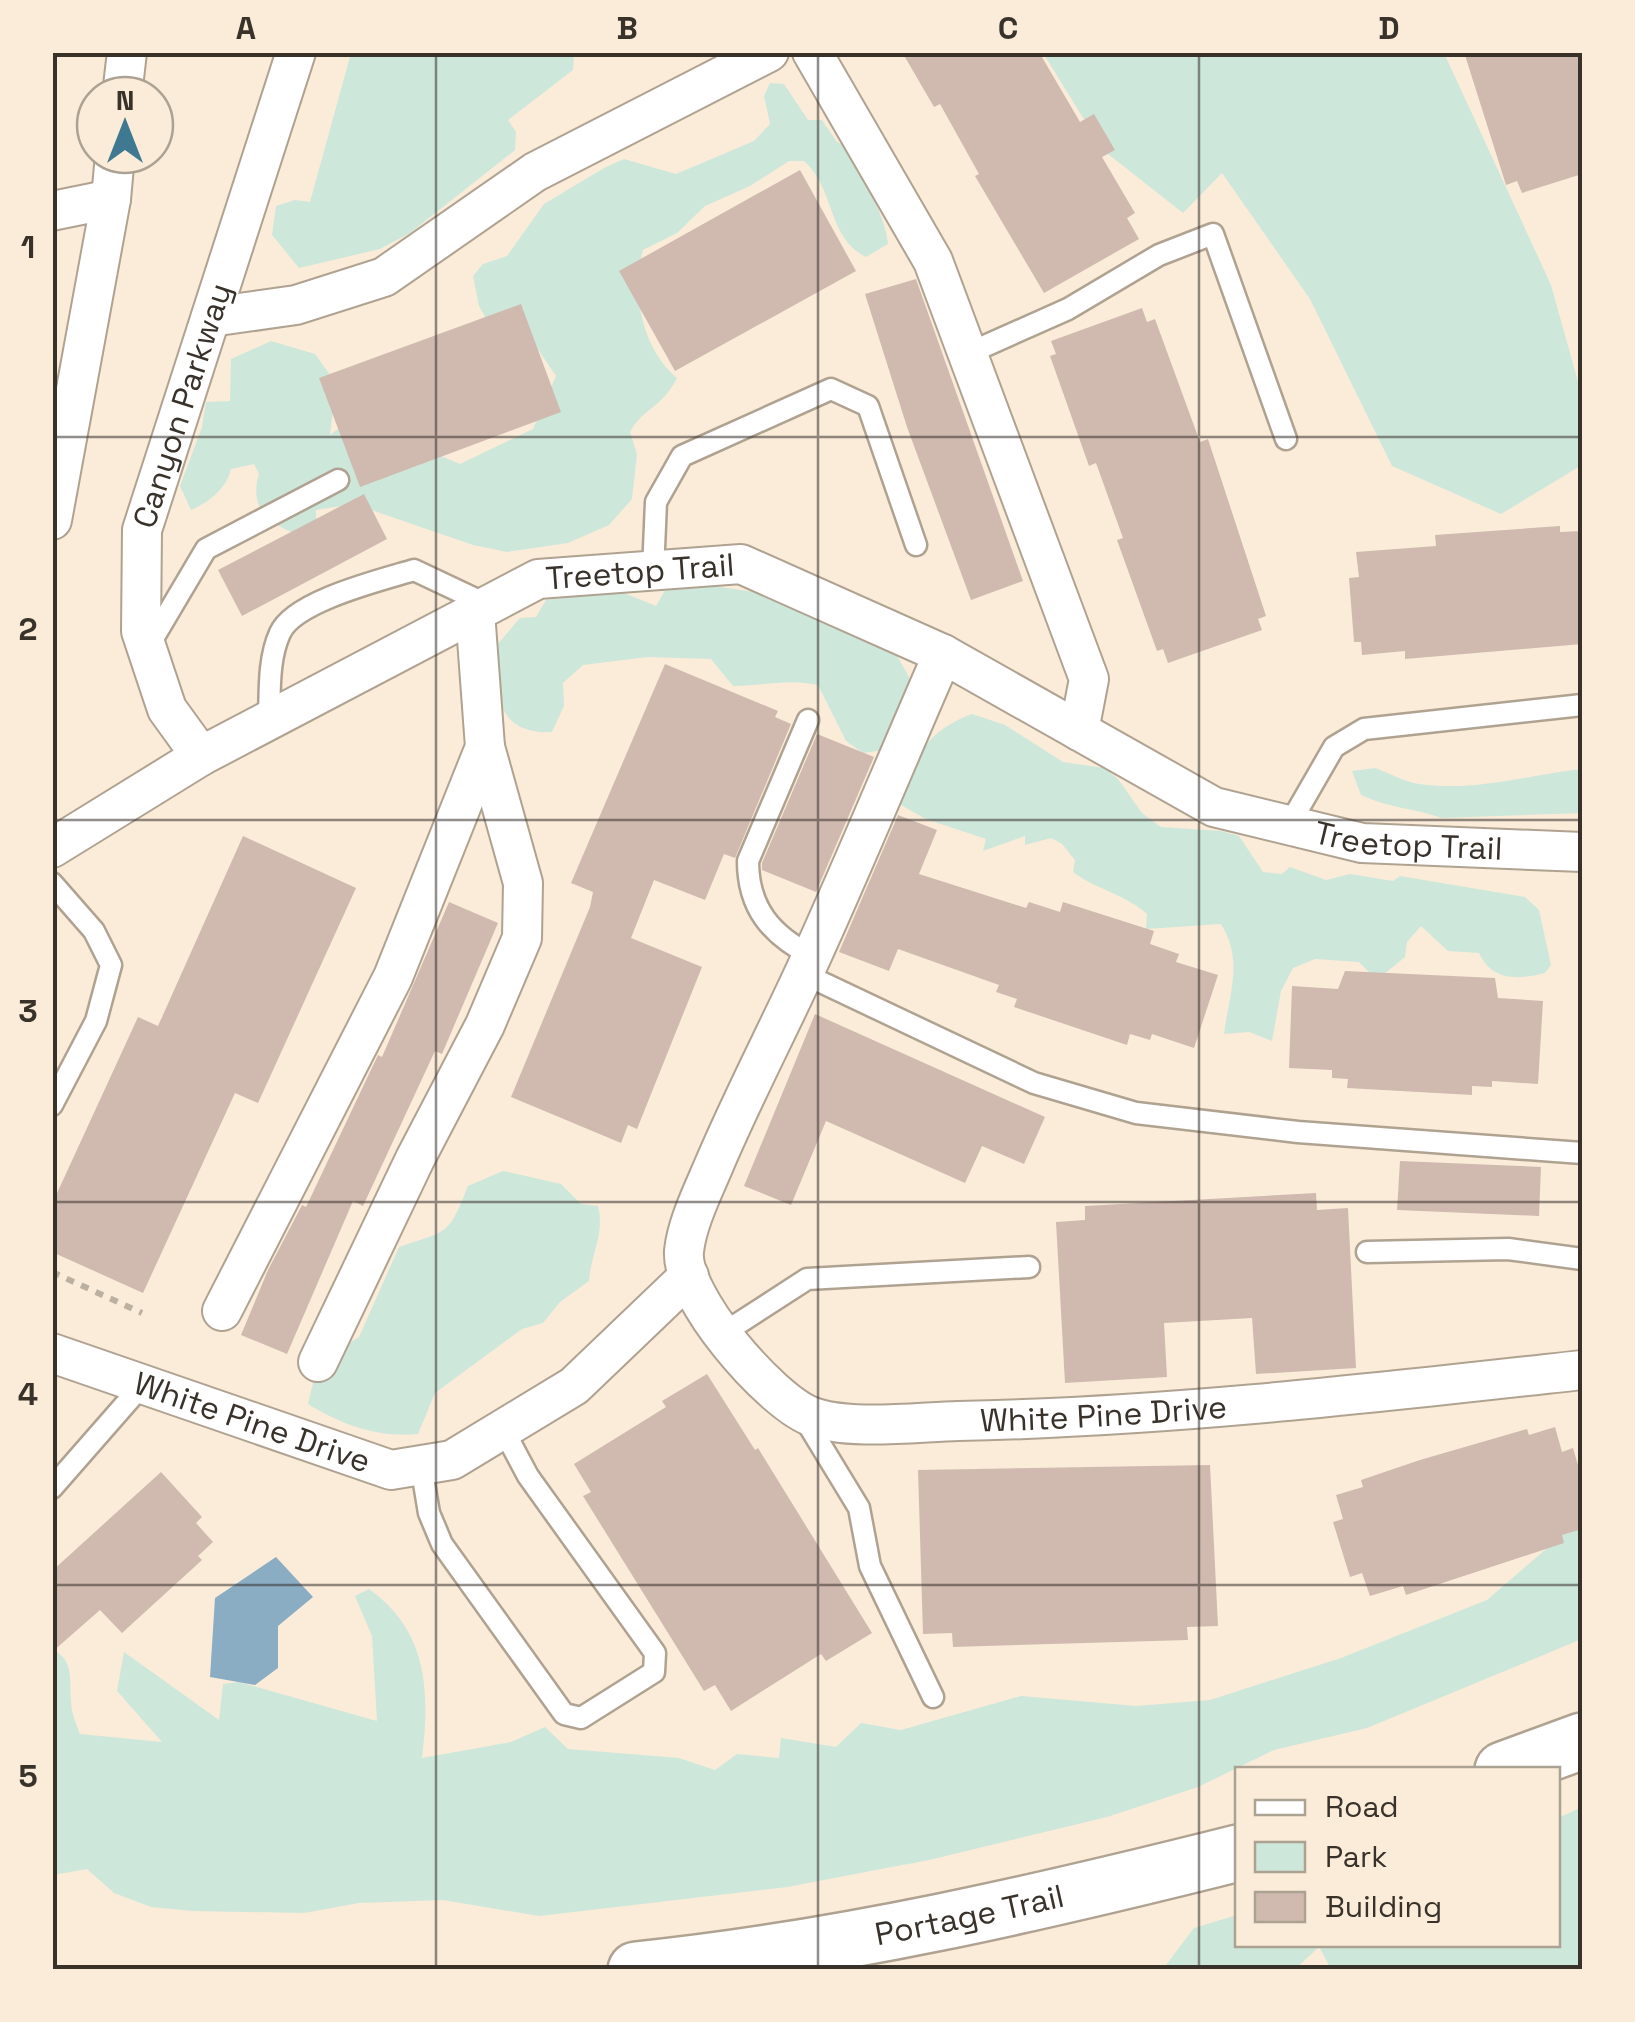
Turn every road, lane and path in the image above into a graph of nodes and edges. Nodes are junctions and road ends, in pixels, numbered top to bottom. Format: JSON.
{"nodes":[{"id":1,"x":296,"y":52,"type":"edge"},
{"id":2,"x":769,"y":52,"type":"edge"},
{"id":3,"x":812,"y":52,"type":"edge"},
{"id":4,"x":113,"y":175,"type":"edge"},
{"id":5,"x":110,"y":199,"type":"junction"},
{"id":6,"x":52,"y":211,"type":"edge"},
{"id":7,"x":211,"y":316,"type":"junction"},
{"id":8,"x":968,"y":354,"type":"junction"},
{"id":9,"x":1286,"y":440,"type":"dead end"},
{"id":10,"x":338,"y":480,"type":"dead end"},
{"id":11,"x":52,"y":520,"type":"edge"},
{"id":12,"x":916,"y":545,"type":"dead end"},
{"id":13,"x":652,"y":570,"type":"junction"},
{"id":14,"x":482,"y":608,"type":"junction"},
{"id":15,"x":147,"y":649,"type":"junction"},
{"id":16,"x":943,"y":654,"type":"junction"},
{"id":17,"x":1582,"y":705,"type":"edge"},
{"id":18,"x":268,"y":720,"type":"junction"},
{"id":19,"x":808,"y":720,"type":"dead end"},
{"id":20,"x":1079,"y":731,"type":"junction"},
{"id":21,"x":485,"y":746,"type":"junction"},
{"id":22,"x":200,"y":756,"type":"junction"},
{"id":23,"x":1288,"y":825,"type":"junction"},
{"id":24,"x":53,"y":852,"type":"edge"},
{"id":25,"x":1582,"y":852,"type":"edge"},
{"id":26,"x":808,"y":964,"type":"junction"},
{"id":27,"x":52,"y":1104,"type":"edge"},
{"id":28,"x":1582,"y":1153,"type":"edge"},
{"id":29,"x":1367,"y":1252,"type":"dead end"},
{"id":30,"x":1582,"y":1259,"type":"edge"},
{"id":31,"x":1028,"y":1266,"type":"dead end"},
{"id":32,"x":52,"y":1272,"type":"edge"},
{"id":33,"x":689,"y":1276,"type":"junction"},
{"id":34,"x":222,"y":1312,"type":"dead end"},
{"id":35,"x":142,"y":1313,"type":"dead end"},
{"id":36,"x":722,"y":1334,"type":"junction"},
{"id":37,"x":52,"y":1352,"type":"edge"},
{"id":38,"x":318,"y":1362,"type":"dead end"},
{"id":39,"x":1582,"y":1370,"type":"edge"},
{"id":40,"x":143,"y":1384,"type":"junction"},
{"id":41,"x":800,"y":1410,"type":"junction"},
{"id":42,"x":503,"y":1429,"type":"junction"},
{"id":43,"x":422,"y":1465,"type":"junction"},
{"id":44,"x":52,"y":1488,"type":"edge"},
{"id":45,"x":933,"y":1697,"type":"dead end"},
{"id":46,"x":1582,"y":1740,"type":"edge"},
{"id":47,"x":1511,"y":1767,"type":"edge"},
{"id":48,"x":1235,"y":1855,"type":"edge"},
{"id":49,"x":636,"y":1970,"type":"edge"}],
"edges":[{"from":1,"to":7,"type":"street","name":"Canyon Parkway"},
{"from":2,"to":7,"type":"street"},
{"from":3,"to":8,"type":"street"},
{"from":4,"to":5,"type":"street"},
{"from":5,"to":6,"type":"street"},
{"from":5,"to":11,"type":"street"},
{"from":7,"to":15,"type":"street","name":"Canyon Parkway"},
{"from":8,"to":9,"type":"lane"},
{"from":8,"to":20,"type":"street"},
{"from":10,"to":15,"type":"lane"},
{"from":12,"to":13,"type":"lane"},
{"from":13,"to":14,"type":"street","name":"Treetop Trail"},
{"from":13,"to":16,"type":"street","name":"Treetop Trail"},
{"from":14,"to":18,"type":"street","name":"Treetop Trail"},
{"from":14,"to":18,"type":"lane"},
{"from":14,"to":21,"type":"street"},
{"from":15,"to":22,"type":"street","name":"Canyon Parkway"},
{"from":16,"to":20,"type":"street","name":"Treetop Trail"},
{"from":16,"to":26,"type":"street"},
{"from":17,"to":23,"type":"lane"},
{"from":18,"to":22,"type":"street","name":"Treetop Trail"},
{"from":19,"to":26,"type":"lane"},
{"from":20,"to":23,"type":"street","name":"Treetop Trail"},
{"from":21,"to":34,"type":"street"},
{"from":21,"to":38,"type":"street"},
{"from":22,"to":24,"type":"street","name":"Treetop Trail"},
{"from":23,"to":25,"type":"street","name":"Treetop Trail"},
{"from":24,"to":27,"type":"lane"},
{"from":26,"to":28,"type":"lane"},
{"from":26,"to":33,"type":"street"},
{"from":29,"to":30,"type":"lane"},
{"from":31,"to":36,"type":"lane"},
{"from":32,"to":35,"type":"path"},
{"from":33,"to":36,"type":"street","name":"White Pine Drive"},
{"from":33,"to":42,"type":"street","name":"White Pine Drive"},
{"from":36,"to":41,"type":"street","name":"White Pine Drive"},
{"from":37,"to":40,"type":"street","name":"White Pine Drive"},
{"from":39,"to":41,"type":"street","name":"White Pine Drive"},
{"from":40,"to":43,"type":"street","name":"White Pine Drive"},
{"from":40,"to":44,"type":"lane"},
{"from":41,"to":45,"type":"lane"},
{"from":42,"to":43,"type":"street","name":"White Pine Drive"},
{"from":42,"to":43,"type":"lane"},
{"from":46,"to":47,"type":"main road"},
{"from":48,"to":49,"type":"main road","name":"Portage Trail"}]}
